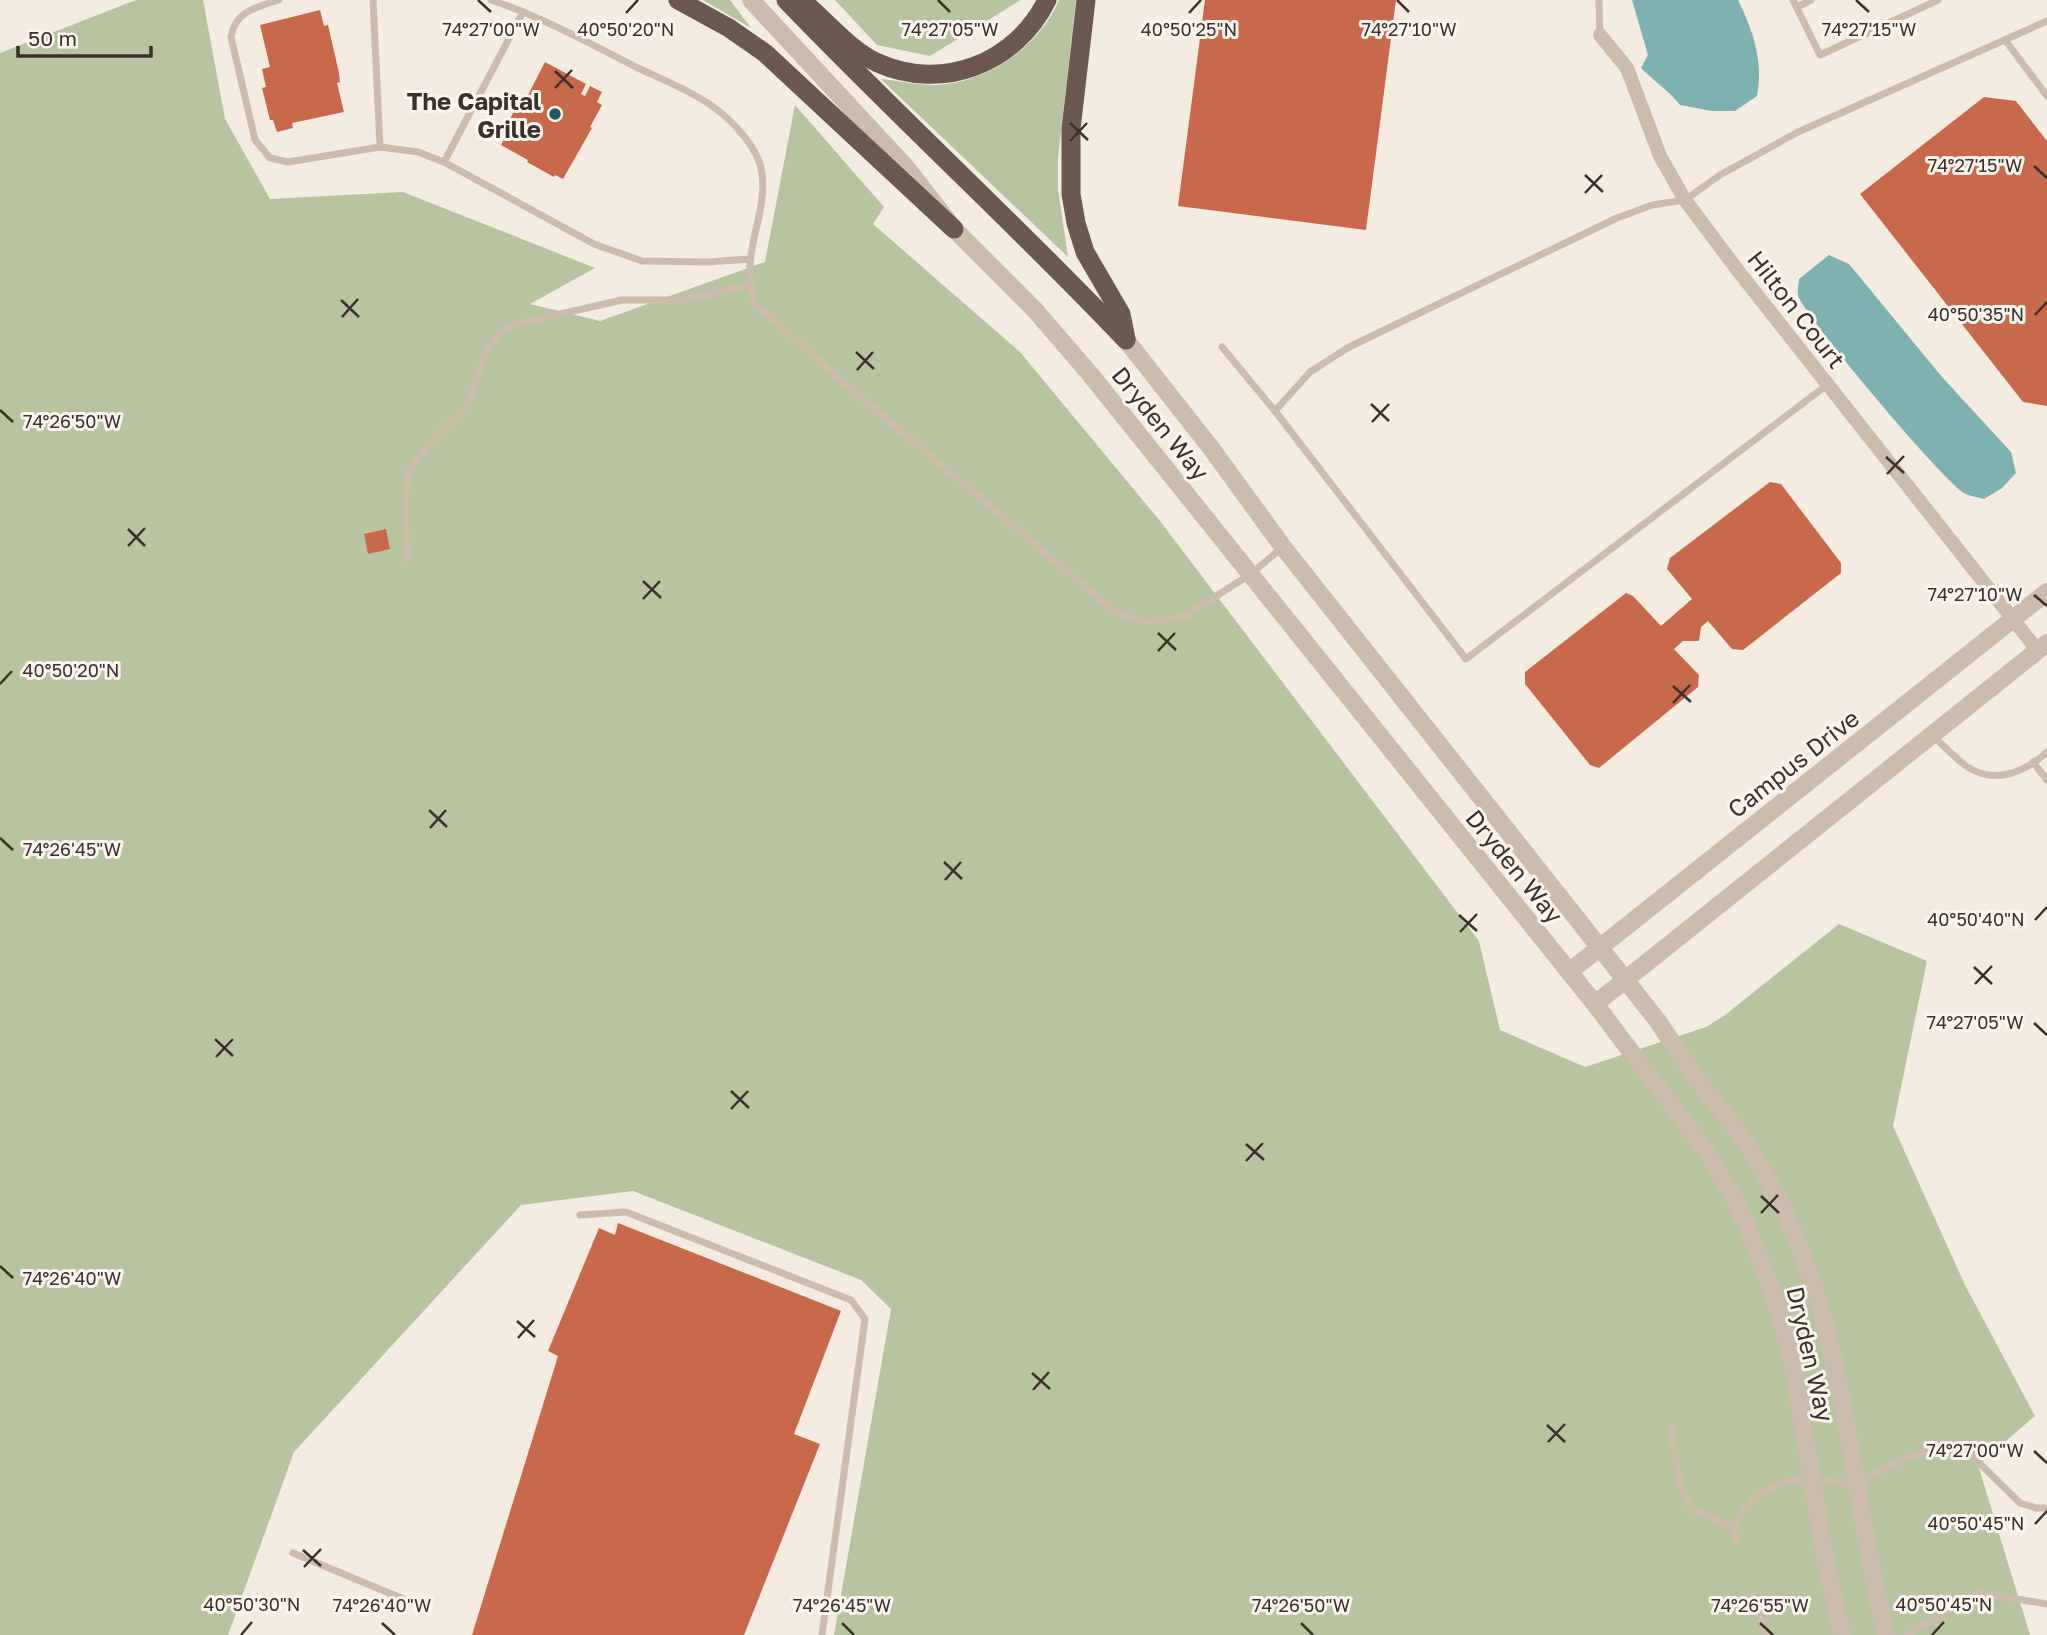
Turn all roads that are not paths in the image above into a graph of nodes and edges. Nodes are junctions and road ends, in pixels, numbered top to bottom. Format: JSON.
{"nodes":[{"id":1,"x":279,"y":0,"type":"edge"},
{"id":2,"x":373,"y":0,"type":"edge"},
{"id":3,"x":491,"y":0,"type":"edge"},
{"id":4,"x":678,"y":0,"type":"edge"},
{"id":5,"x":751,"y":0,"type":"edge"},
{"id":6,"x":786,"y":0,"type":"edge"},
{"id":7,"x":801,"y":0,"type":"edge"},
{"id":8,"x":1047,"y":0,"type":"edge"},
{"id":9,"x":1086,"y":0,"type":"edge"},
{"id":10,"x":1599,"y":0,"type":"edge"},
{"id":11,"x":1811,"y":0,"type":"edge"},
{"id":12,"x":1938,"y":0,"type":"edge"},
{"id":13,"x":1795,"y":3,"type":"edge"},
{"id":14,"x":523,"y":12,"type":"junction"},
{"id":15,"x":2047,"y":21,"type":"edge"},
{"id":16,"x":1600,"y":35,"type":"joint"},
{"id":17,"x":2005,"y":40,"type":"junction"},
{"id":18,"x":2047,"y":96,"type":"edge"},
{"id":19,"x":380,"y":147,"type":"junction"},
{"id":20,"x":444,"y":162,"type":"junction"},
{"id":21,"x":1685,"y":200,"type":"junction"},
{"id":22,"x":954,"y":229,"type":"junction"},
{"id":23,"x":750,"y":259,"type":"junction"},
{"id":24,"x":749,"y":286,"type":"junction"},
{"id":25,"x":1126,"y":340,"type":"junction"},
{"id":26,"x":1222,"y":347,"type":"dead end"},
{"id":27,"x":1828,"y":384,"type":"junction"},
{"id":28,"x":1275,"y":411,"type":"junction"},
{"id":29,"x":1283,"y":547,"type":"junction"},
{"id":30,"x":407,"y":560,"type":"dead end"},
{"id":31,"x":1252,"y":573,"type":"junction"},
{"id":32,"x":2047,"y":593,"type":"edge"},
{"id":33,"x":2013,"y":619,"type":"junction"},
{"id":34,"x":2044,"y":648,"type":"edge"},
{"id":35,"x":1931,"y":734,"type":"junction"},
{"id":36,"x":2047,"y":752,"type":"edge"},
{"id":37,"x":2033,"y":762,"type":"junction"},
{"id":38,"x":2047,"y":780,"type":"edge"},
{"id":39,"x":1599,"y":948,"type":"junction"},
{"id":40,"x":1569,"y":972,"type":"junction"},
{"id":41,"x":1624,"y":979,"type":"junction"},
{"id":42,"x":1595,"y":1004,"type":"junction"},
{"id":43,"x":580,"y":1215,"type":"dead end"},
{"id":44,"x":1671,"y":1427,"type":"dead end"},
{"id":45,"x":1806,"y":1480,"type":"junction"},
{"id":46,"x":1857,"y":1485,"type":"junction"},
{"id":47,"x":2047,"y":1508,"type":"edge"},
{"id":48,"x":1732,"y":1527,"type":"junction"},
{"id":49,"x":1737,"y":1542,"type":"dead end"},
{"id":50,"x":293,"y":1553,"type":"dead end"},
{"id":51,"x":1753,"y":1594,"type":"dead end"},
{"id":52,"x":2047,"y":1604,"type":"edge"},
{"id":53,"x":425,"y":1608,"type":"dead end"},
{"id":54,"x":822,"y":1635,"type":"edge"},
{"id":55,"x":1766,"y":1635,"type":"edge"},
{"id":56,"x":1842,"y":1635,"type":"edge"},
{"id":57,"x":1886,"y":1635,"type":"edge"},
{"id":58,"x":1907,"y":1635,"type":"edge"}],
"edges":[{"from":1,"to":19,"type":"lane"},
{"from":2,"to":19,"type":"lane"},
{"from":3,"to":14,"type":"lane"},
{"from":4,"to":22,"type":"highway"},
{"from":5,"to":22,"type":"street","name":"Dryden Way"},
{"from":6,"to":25,"type":"highway"},
{"from":7,"to":8,"type":"highway"},
{"from":9,"to":25,"type":"highway"},
{"from":10,"to":16,"type":"lane","name":"Hilton Court"},
{"from":11,"to":13,"type":"lane"},
{"from":12,"to":13,"type":"lane"},
{"from":14,"to":20,"type":"lane"},
{"from":14,"to":23,"type":"lane"},
{"from":15,"to":17,"type":"lane"},
{"from":16,"to":21,"type":"street","name":"Hilton Court"},
{"from":17,"to":18,"type":"lane"},
{"from":17,"to":21,"type":"lane"},
{"from":19,"to":20,"type":"lane"},
{"from":20,"to":23,"type":"lane"},
{"from":21,"to":27,"type":"street","name":"Hilton Court"},
{"from":21,"to":28,"type":"lane"},
{"from":22,"to":31,"type":"street","name":"Dryden Way"},
{"from":23,"to":24,"type":"lane"},
{"from":24,"to":30,"type":"lane"},
{"from":24,"to":31,"type":"lane"},
{"from":25,"to":29,"type":"street","name":"Dryden Way"},
{"from":26,"to":28,"type":"lane"},
{"from":27,"to":28,"type":"lane"},
{"from":27,"to":33,"type":"street","name":"Hilton Court"},
{"from":29,"to":31,"type":"lane"},
{"from":29,"to":39,"type":"street","name":"Dryden Way"},
{"from":31,"to":40,"type":"street","name":"Dryden Way"},
{"from":32,"to":33,"type":"street","name":"Campus Drive"},
{"from":33,"to":34,"type":"street","name":"Hilton Court"},
{"from":33,"to":39,"type":"street","name":"Campus Drive"},
{"from":34,"to":35,"type":"street"},
{"from":35,"to":37,"type":"lane"},
{"from":35,"to":41,"type":"street"},
{"from":36,"to":37,"type":"lane"},
{"from":37,"to":38,"type":"lane"},
{"from":39,"to":40,"type":"street","name":"Campus Drive"},
{"from":39,"to":41,"type":"street","name":"Dryden Way"},
{"from":40,"to":42,"type":"street","name":"Dryden Way"},
{"from":41,"to":42,"type":"street"},
{"from":41,"to":46,"type":"street","name":"Dryden Way"},
{"from":42,"to":45,"type":"street","name":"Dryden Way"},
{"from":43,"to":54,"type":"lane"},
{"from":44,"to":48,"type":"lane"},
{"from":45,"to":46,"type":"lane"},
{"from":45,"to":48,"type":"lane"},
{"from":45,"to":56,"type":"street","name":"Dryden Way"},
{"from":46,"to":47,"type":"lane"},
{"from":46,"to":57,"type":"street","name":"Dryden Way"},
{"from":48,"to":49,"type":"lane"},
{"from":50,"to":53,"type":"lane"},
{"from":51,"to":55,"type":"lane"},
{"from":52,"to":58,"type":"lane"}]}
